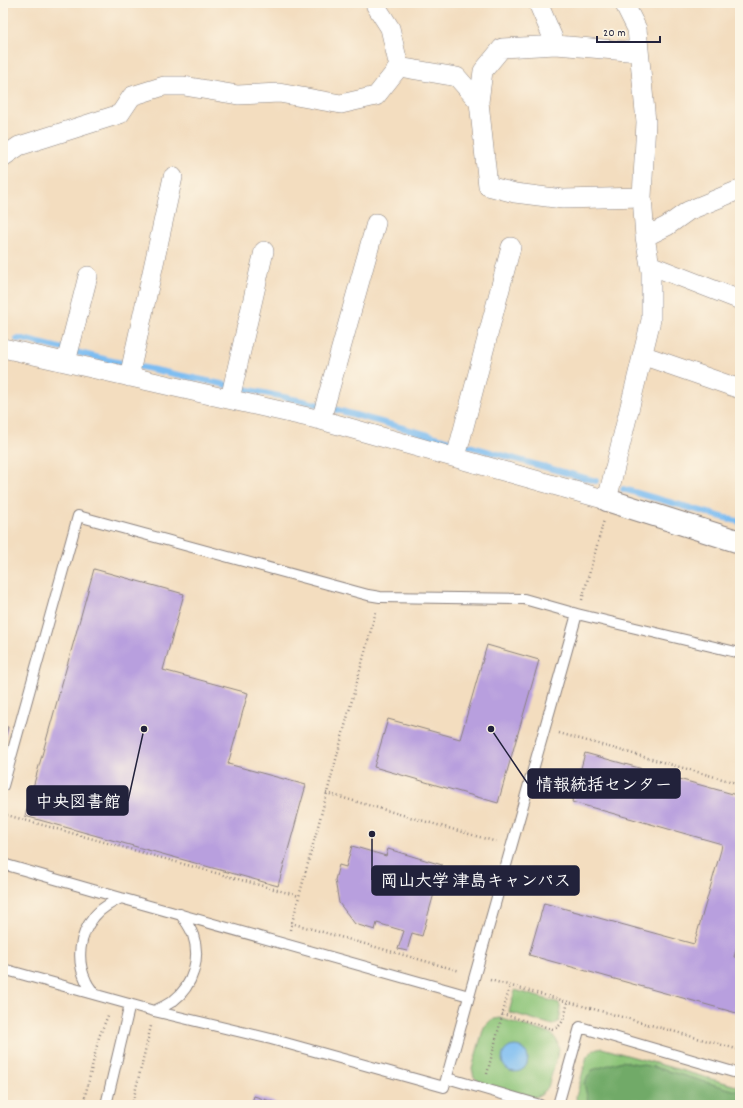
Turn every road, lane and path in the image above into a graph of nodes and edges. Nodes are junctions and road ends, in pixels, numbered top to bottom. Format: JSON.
{"nodes":[{"id":1,"x":375,"y":3,"type":"edge"},
{"id":2,"x":538,"y":3,"type":"edge"},
{"id":3,"x":624,"y":3,"type":"edge"},
{"id":4,"x":556,"y":45,"type":"junction"},
{"id":5,"x":639,"y":52,"type":"junction"},
{"id":6,"x":399,"y":67,"type":"junction"},
{"id":7,"x":479,"y":102,"type":"junction"},
{"id":8,"x":3,"y":157,"type":"edge"},
{"id":9,"x":173,"y":177,"type":"dead end"},
{"id":10,"x":740,"y":190,"type":"edge"},
{"id":11,"x":642,"y":197,"type":"junction"},
{"id":12,"x":376,"y":223,"type":"dead end"},
{"id":13,"x":645,"y":237,"type":"junction"},
{"id":14,"x":511,"y":247,"type":"dead end"},
{"id":15,"x":264,"y":250,"type":"dead end"},
{"id":16,"x":650,"y":265,"type":"junction"},
{"id":17,"x":88,"y":276,"type":"dead end"},
{"id":18,"x":740,"y":300,"type":"edge"},
{"id":19,"x":3,"y":348,"type":"edge"},
{"id":20,"x":68,"y":354,"type":"junction"},
{"id":21,"x":642,"y":355,"type":"junction"},
{"id":22,"x":131,"y":369,"type":"junction"},
{"id":23,"x":740,"y":389,"type":"edge"},
{"id":24,"x":232,"y":391,"type":"junction"},
{"id":25,"x":323,"y":412,"type":"junction"},
{"id":26,"x":458,"y":448,"type":"junction"},
{"id":27,"x":609,"y":500,"type":"junction"},
{"id":28,"x":740,"y":542,"type":"edge"},
{"id":29,"x":380,"y":597,"type":"junction"},
{"id":30,"x":577,"y":614,"type":"junction"},
{"id":31,"x":740,"y":653,"type":"edge"},
{"id":32,"x":545,"y":729,"type":"junction"},
{"id":33,"x":740,"y":784,"type":"edge"},
{"id":34,"x":3,"y":786,"type":"edge"},
{"id":35,"x":326,"y":793,"type":"junction"},
{"id":36,"x":3,"y":814,"type":"edge"},
{"id":37,"x":512,"y":846,"type":"junction"},
{"id":38,"x":3,"y":864,"type":"edge"},
{"id":39,"x":299,"y":896,"type":"junction"},
{"id":40,"x":121,"y":898,"type":"junction"},
{"id":41,"x":180,"y":914,"type":"junction"},
{"id":42,"x":291,"y":923,"type":"junction"},
{"id":43,"x":286,"y":944,"type":"junction"},
{"id":44,"x":3,"y":969,"type":"edge"},
{"id":45,"x":475,"y":975,"type":"junction"},
{"id":46,"x":510,"y":985,"type":"junction"},
{"id":47,"x":94,"y":994,"type":"junction"},
{"id":48,"x":469,"y":996,"type":"junction"},
{"id":49,"x":114,"y":1000,"type":"junction"},
{"id":50,"x":568,"y":1002,"type":"junction"},
{"id":51,"x":130,"y":1004,"type":"junction"},
{"id":52,"x":154,"y":1011,"type":"junction"},
{"id":53,"x":502,"y":1014,"type":"junction"},
{"id":54,"x":740,"y":1050,"type":"edge"},
{"id":55,"x":740,"y":1074,"type":"edge"},
{"id":56,"x":447,"y":1078,"type":"junction"},
{"id":57,"x":483,"y":1088,"type":"junction"},
{"id":58,"x":83,"y":1105,"type":"edge"},
{"id":59,"x":106,"y":1105,"type":"edge"},
{"id":60,"x":132,"y":1105,"type":"edge"},
{"id":61,"x":540,"y":1105,"type":"edge"},
{"id":62,"x":558,"y":1105,"type":"edge"}],
"edges":[{"from":1,"to":6,"type":"street"},
{"from":2,"to":4,"type":"street"},
{"from":3,"to":5,"type":"street"},
{"from":4,"to":5,"type":"street"},
{"from":4,"to":7,"type":"street"},
{"from":5,"to":11,"type":"street"},
{"from":6,"to":7,"type":"street"},
{"from":6,"to":8,"type":"street"},
{"from":7,"to":11,"type":"street"},
{"from":9,"to":22,"type":"street"},
{"from":10,"to":13,"type":"street"},
{"from":11,"to":13,"type":"street"},
{"from":12,"to":25,"type":"street"},
{"from":13,"to":16,"type":"street"},
{"from":14,"to":26,"type":"street"},
{"from":15,"to":24,"type":"street"},
{"from":16,"to":18,"type":"street"},
{"from":16,"to":21,"type":"street"},
{"from":17,"to":20,"type":"street"},
{"from":19,"to":20,"type":"street"},
{"from":20,"to":22,"type":"street"},
{"from":21,"to":23,"type":"street"},
{"from":21,"to":27,"type":"street"},
{"from":22,"to":24,"type":"street"},
{"from":24,"to":25,"type":"street"},
{"from":25,"to":26,"type":"street"},
{"from":26,"to":27,"type":"street"},
{"from":27,"to":28,"type":"street"},
{"from":27,"to":30,"type":"path"},
{"from":29,"to":30,"type":"lane"},
{"from":29,"to":34,"type":"lane"},
{"from":29,"to":35,"type":"path"},
{"from":30,"to":31,"type":"lane"},
{"from":30,"to":32,"type":"lane"},
{"from":32,"to":33,"type":"path"},
{"from":32,"to":37,"type":"lane"},
{"from":35,"to":37,"type":"path"},
{"from":35,"to":39,"type":"path"},
{"from":36,"to":39,"type":"path"},
{"from":37,"to":45,"type":"lane"},
{"from":38,"to":40,"type":"lane"},
{"from":39,"to":42,"type":"path"},
{"from":40,"to":41,"type":"lane"},
{"from":40,"to":47,"type":"lane"},
{"from":41,"to":43,"type":"lane"},
{"from":41,"to":52,"type":"lane"},
{"from":42,"to":43,"type":"path"},
{"from":42,"to":45,"type":"path"},
{"from":43,"to":48,"type":"lane"},
{"from":44,"to":47,"type":"lane"},
{"from":45,"to":46,"type":"path"},
{"from":45,"to":48,"type":"lane"},
{"from":46,"to":50,"type":"path"},
{"from":46,"to":53,"type":"path"},
{"from":47,"to":49,"type":"lane"},
{"from":48,"to":56,"type":"lane"},
{"from":49,"to":51,"type":"lane"},
{"from":49,"to":58,"type":"path"},
{"from":50,"to":53,"type":"path"},
{"from":50,"to":54,"type":"path"},
{"from":51,"to":52,"type":"lane"},
{"from":51,"to":59,"type":"lane"},
{"from":52,"to":56,"type":"lane"},
{"from":52,"to":60,"type":"path"},
{"from":53,"to":57,"type":"path"},
{"from":55,"to":62,"type":"lane"},
{"from":56,"to":57,"type":"lane"},
{"from":57,"to":61,"type":"lane"}]}
